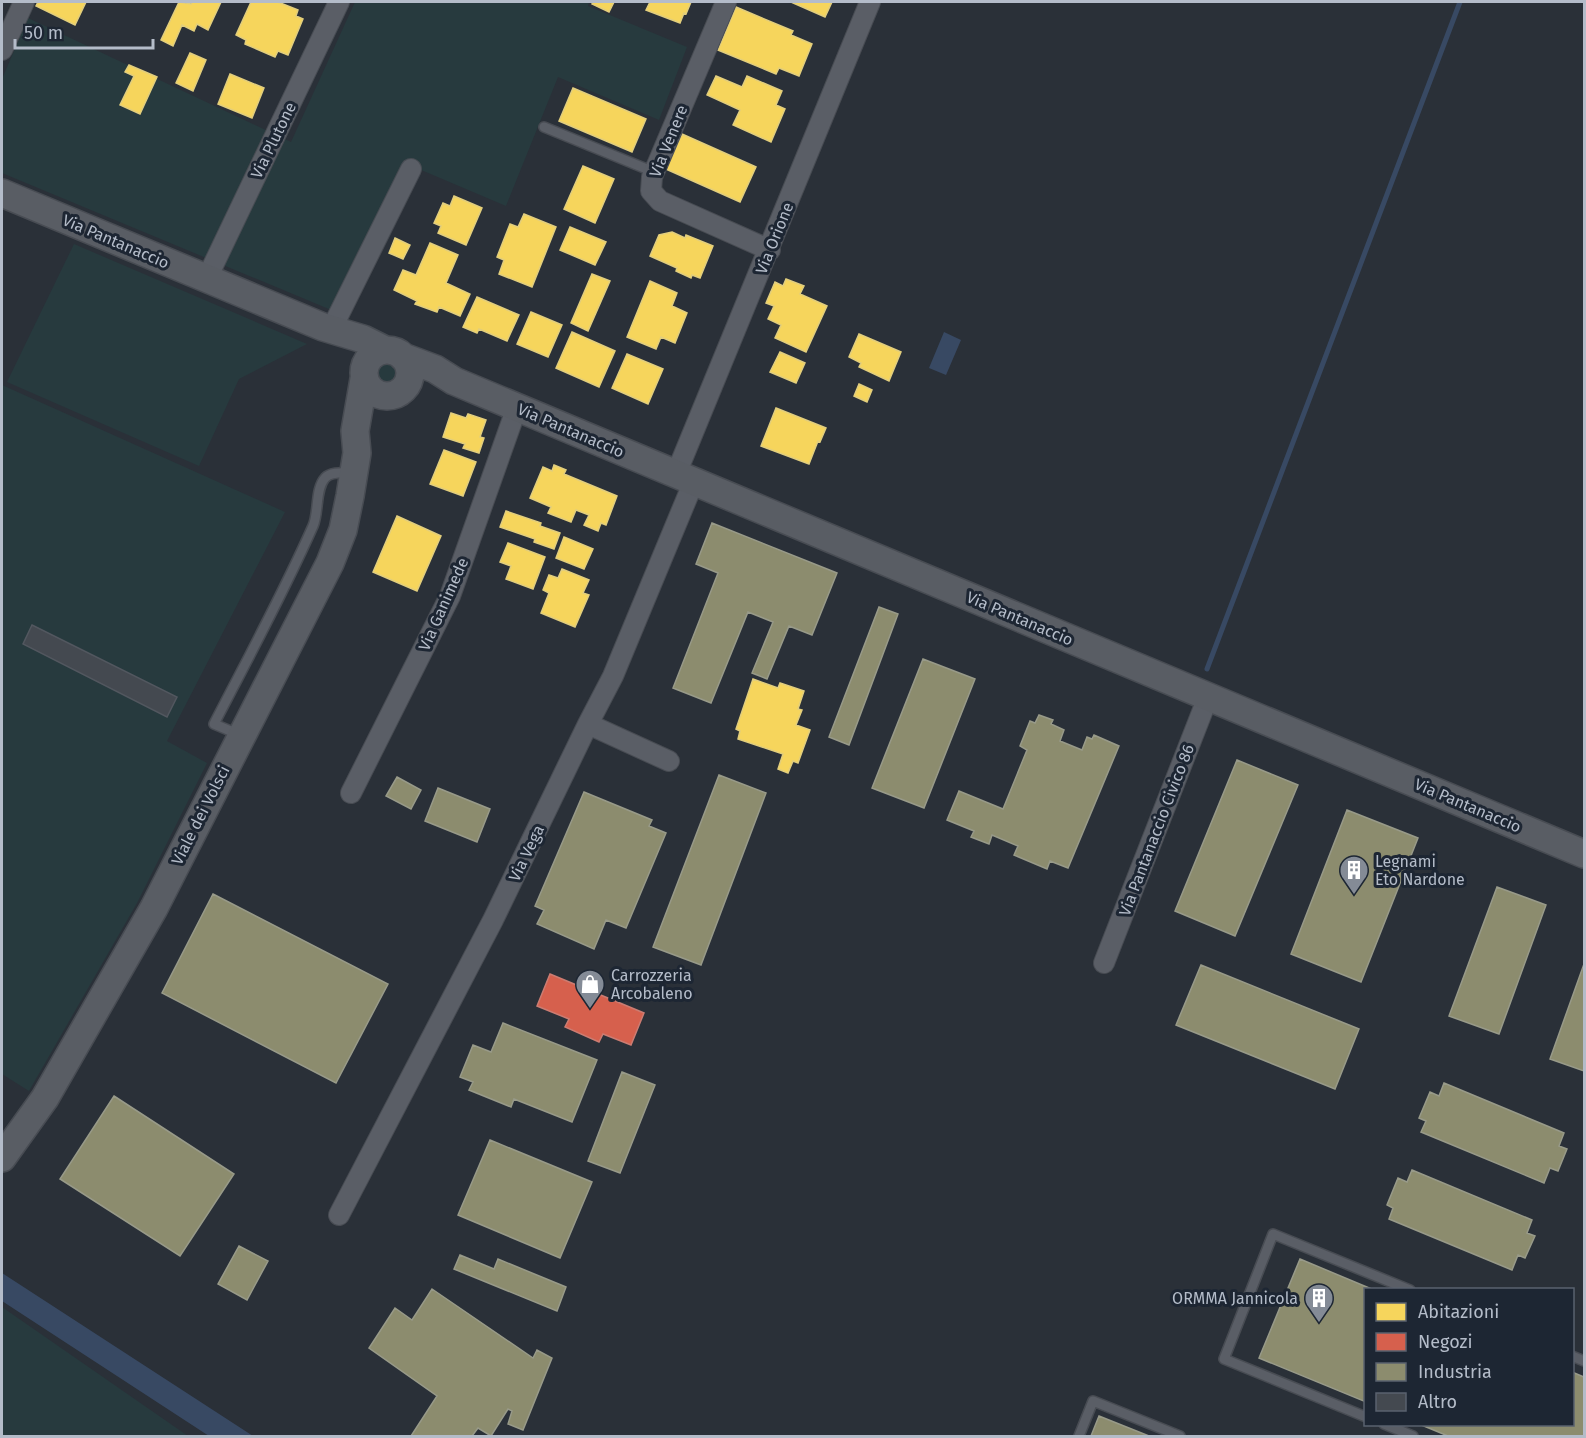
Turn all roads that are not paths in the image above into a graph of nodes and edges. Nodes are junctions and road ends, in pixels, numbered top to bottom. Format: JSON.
{"nodes":[{"id":1,"x":24,"y":2,"type":"edge"},
{"id":2,"x":339,"y":2,"type":"edge"},
{"id":3,"x":726,"y":2,"type":"edge"},
{"id":4,"x":870,"y":2,"type":"edge"},
{"id":5,"x":2,"y":50,"type":"edge"},
{"id":6,"x":544,"y":127,"type":"dead end"},
{"id":7,"x":411,"y":169,"type":"dead end"},
{"id":8,"x":654,"y":171,"type":"junction"},
{"id":9,"x":2,"y":193,"type":"edge"},
{"id":10,"x":770,"y":250,"type":"junction"},
{"id":11,"x":207,"y":279,"type":"junction"},
{"id":12,"x":331,"y":330,"type":"junction"},
{"id":13,"x":380,"y":362,"type":"junction"},
{"id":14,"x":454,"y":381,"type":"junction"},
{"id":15,"x":398,"y":391,"type":"junction"},
{"id":16,"x":517,"y":407,"type":"junction"},
{"id":17,"x":355,"y":463,"type":"junction"},
{"id":18,"x":685,"y":478,"type":"junction"},
{"id":19,"x":1208,"y":697,"type":"junction"},
{"id":20,"x":588,"y":724,"type":"junction"},
{"id":21,"x":669,"y":760,"type":"dead end"},
{"id":22,"x":351,"y":793,"type":"dead end"},
{"id":23,"x":1584,"y":854,"type":"edge"},
{"id":24,"x":1104,"y":963,"type":"dead end"},
{"id":25,"x":2,"y":1158,"type":"edge"},
{"id":26,"x":339,"y":1215,"type":"dead end"},
{"id":27,"x":1405,"y":1288,"type":"edge"},
{"id":28,"x":1364,"y":1417,"type":"edge"},
{"id":29,"x":1386,"y":1426,"type":"edge"},
{"id":30,"x":1079,"y":1437,"type":"edge"},
{"id":31,"x":1180,"y":1437,"type":"edge"},
{"id":32,"x":1413,"y":1437,"type":"edge"}],
"edges":[{"from":1,"to":5,"type":"street"},
{"from":2,"to":11,"type":"street","name":"Via Plutone"},
{"from":3,"to":8,"type":"street","name":"Via Venere"},
{"from":4,"to":10,"type":"street","name":"Via Orione"},
{"from":6,"to":8,"type":"lane"},
{"from":7,"to":12,"type":"street"},
{"from":8,"to":10,"type":"street","name":"Via Venere"},
{"from":9,"to":11,"type":"street","name":"Via Pantanaccio"},
{"from":10,"to":18,"type":"street","name":"Via Orione"},
{"from":11,"to":12,"type":"street","name":"Via Pantanaccio"},
{"from":12,"to":13,"type":"street","name":"Via Pantanaccio"},
{"from":13,"to":14,"type":"street","name":"Via Pantanaccio"},
{"from":13,"to":15,"type":"street"},
{"from":13,"to":15,"type":"street"},
{"from":13,"to":17,"type":"street","name":"Viale dei Volsci"},
{"from":14,"to":15,"type":"street","name":"Via Pantanaccio"},
{"from":14,"to":16,"type":"street","name":"Via Pantanaccio"},
{"from":15,"to":17,"type":"street","name":"Viale dei Volsci"},
{"from":16,"to":18,"type":"street","name":"Via Pantanaccio"},
{"from":16,"to":22,"type":"street","name":"Via Ganimede"},
{"from":17,"to":25,"type":"street","name":"Viale dei Volsci"},
{"from":18,"to":19,"type":"street","name":"Via Pantanaccio"},
{"from":18,"to":20,"type":"street","name":"Via Vega"},
{"from":19,"to":23,"type":"street","name":"Via Pantanaccio"},
{"from":19,"to":24,"type":"street","name":"Via Pantanaccio Civico 86"},
{"from":20,"to":21,"type":"street"},
{"from":20,"to":26,"type":"street","name":"Via Vega"},
{"from":27,"to":28,"type":"lane"},
{"from":29,"to":32,"type":"lane"},
{"from":30,"to":31,"type":"lane"}]}
